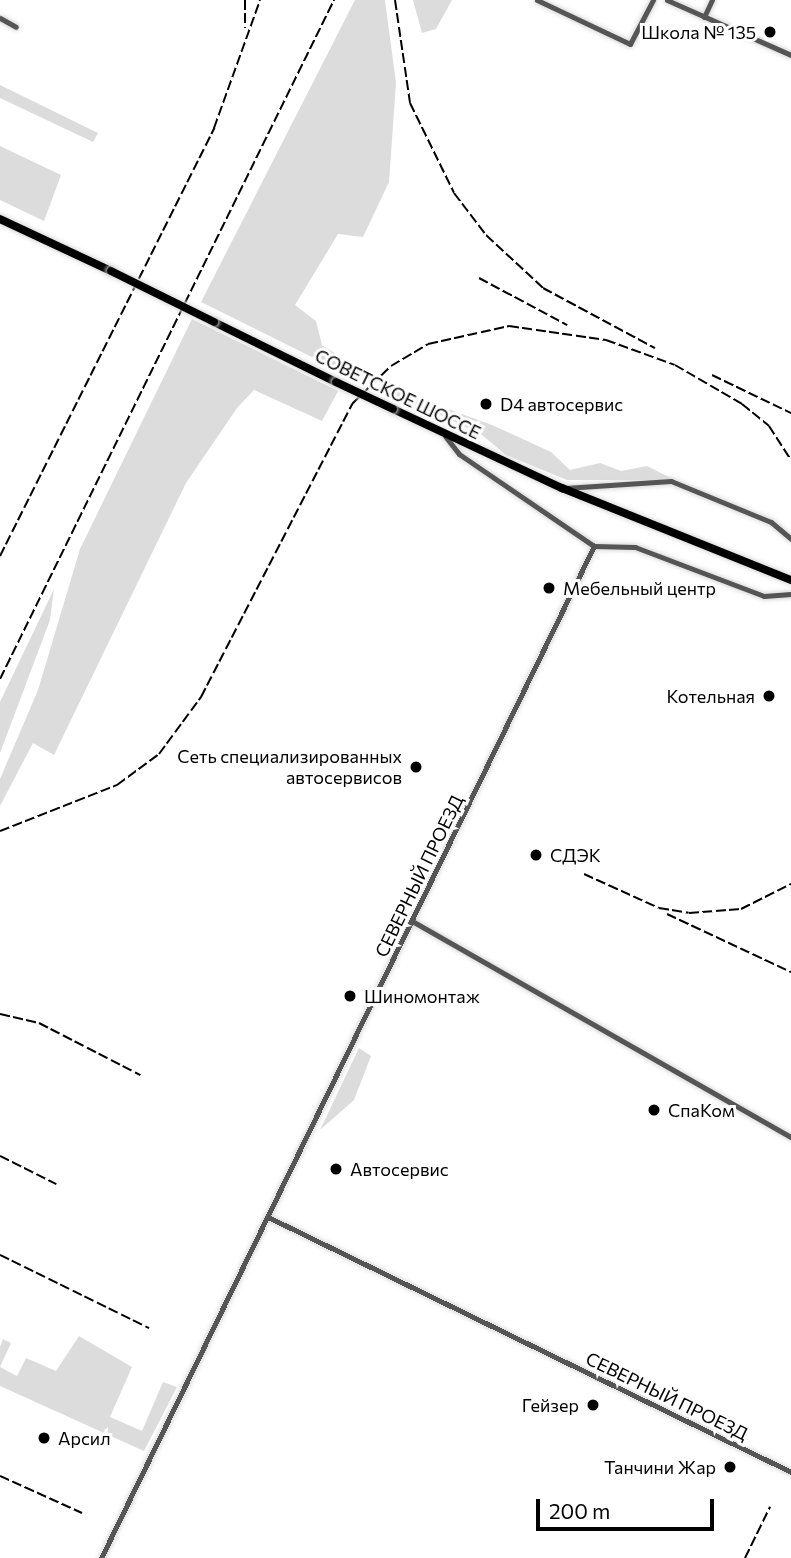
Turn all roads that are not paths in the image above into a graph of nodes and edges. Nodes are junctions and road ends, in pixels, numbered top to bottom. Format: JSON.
{"nodes":[{"id":1,"x":537,"y":0,"type":"edge"},
{"id":2,"x":653,"y":0,"type":"edge"},
{"id":3,"x":667,"y":0,"type":"edge"},
{"id":4,"x":712,"y":0,"type":"edge"},
{"id":5,"x":704,"y":17,"type":"junction"},
{"id":6,"x":0,"y":18,"type":"edge"},
{"id":7,"x":16,"y":27,"type":"dead end"},
{"id":8,"x":791,"y":55,"type":"edge"},
{"id":9,"x":0,"y":219,"type":"edge"},
{"id":10,"x":445,"y":436,"type":"junction"},
{"id":11,"x":562,"y":488,"type":"junction"},
{"id":12,"x":791,"y":539,"type":"edge"},
{"id":13,"x":594,"y":546,"type":"junction"},
{"id":14,"x":791,"y":580,"type":"edge"},
{"id":15,"x":791,"y":594,"type":"edge"},
{"id":16,"x":412,"y":921,"type":"junction"},
{"id":17,"x":791,"y":1138,"type":"edge"},
{"id":18,"x":268,"y":1217,"type":"junction"},
{"id":19,"x":791,"y":1472,"type":"edge"},
{"id":20,"x":101,"y":1558,"type":"edge"}],
"edges":[{"from":1,"to":2,"type":"street"},
{"from":3,"to":5,"type":"street"},
{"from":4,"to":5,"type":"street"},
{"from":5,"to":8,"type":"street"},
{"from":6,"to":7,"type":"street"},
{"from":9,"to":10,"type":"main road","name":"СОВЕТСКОЕ ШОССЕ","bridge":true},
{"from":10,"to":11,"type":"main road","name":"СОВЕТСКОЕ ШОССЕ"},
{"from":10,"to":13,"type":"street"},
{"from":11,"to":12,"type":"street"},
{"from":11,"to":14,"type":"main road","name":"СОВЕТСКОЕ ШОССЕ"},
{"from":13,"to":15,"type":"street"},
{"from":13,"to":16,"type":"street","name":"СЕВЕРНЫЙ ПРОЕЗД"},
{"from":16,"to":17,"type":"street"},
{"from":16,"to":18,"type":"street","name":"СЕВЕРНЫЙ ПРОЕЗД"},
{"from":18,"to":19,"type":"street","name":"СЕВЕРНЫЙ ПРОЕЗД"},
{"from":18,"to":20,"type":"street","name":"СЕВЕРНЫЙ ПРОЕЗД"}]}
